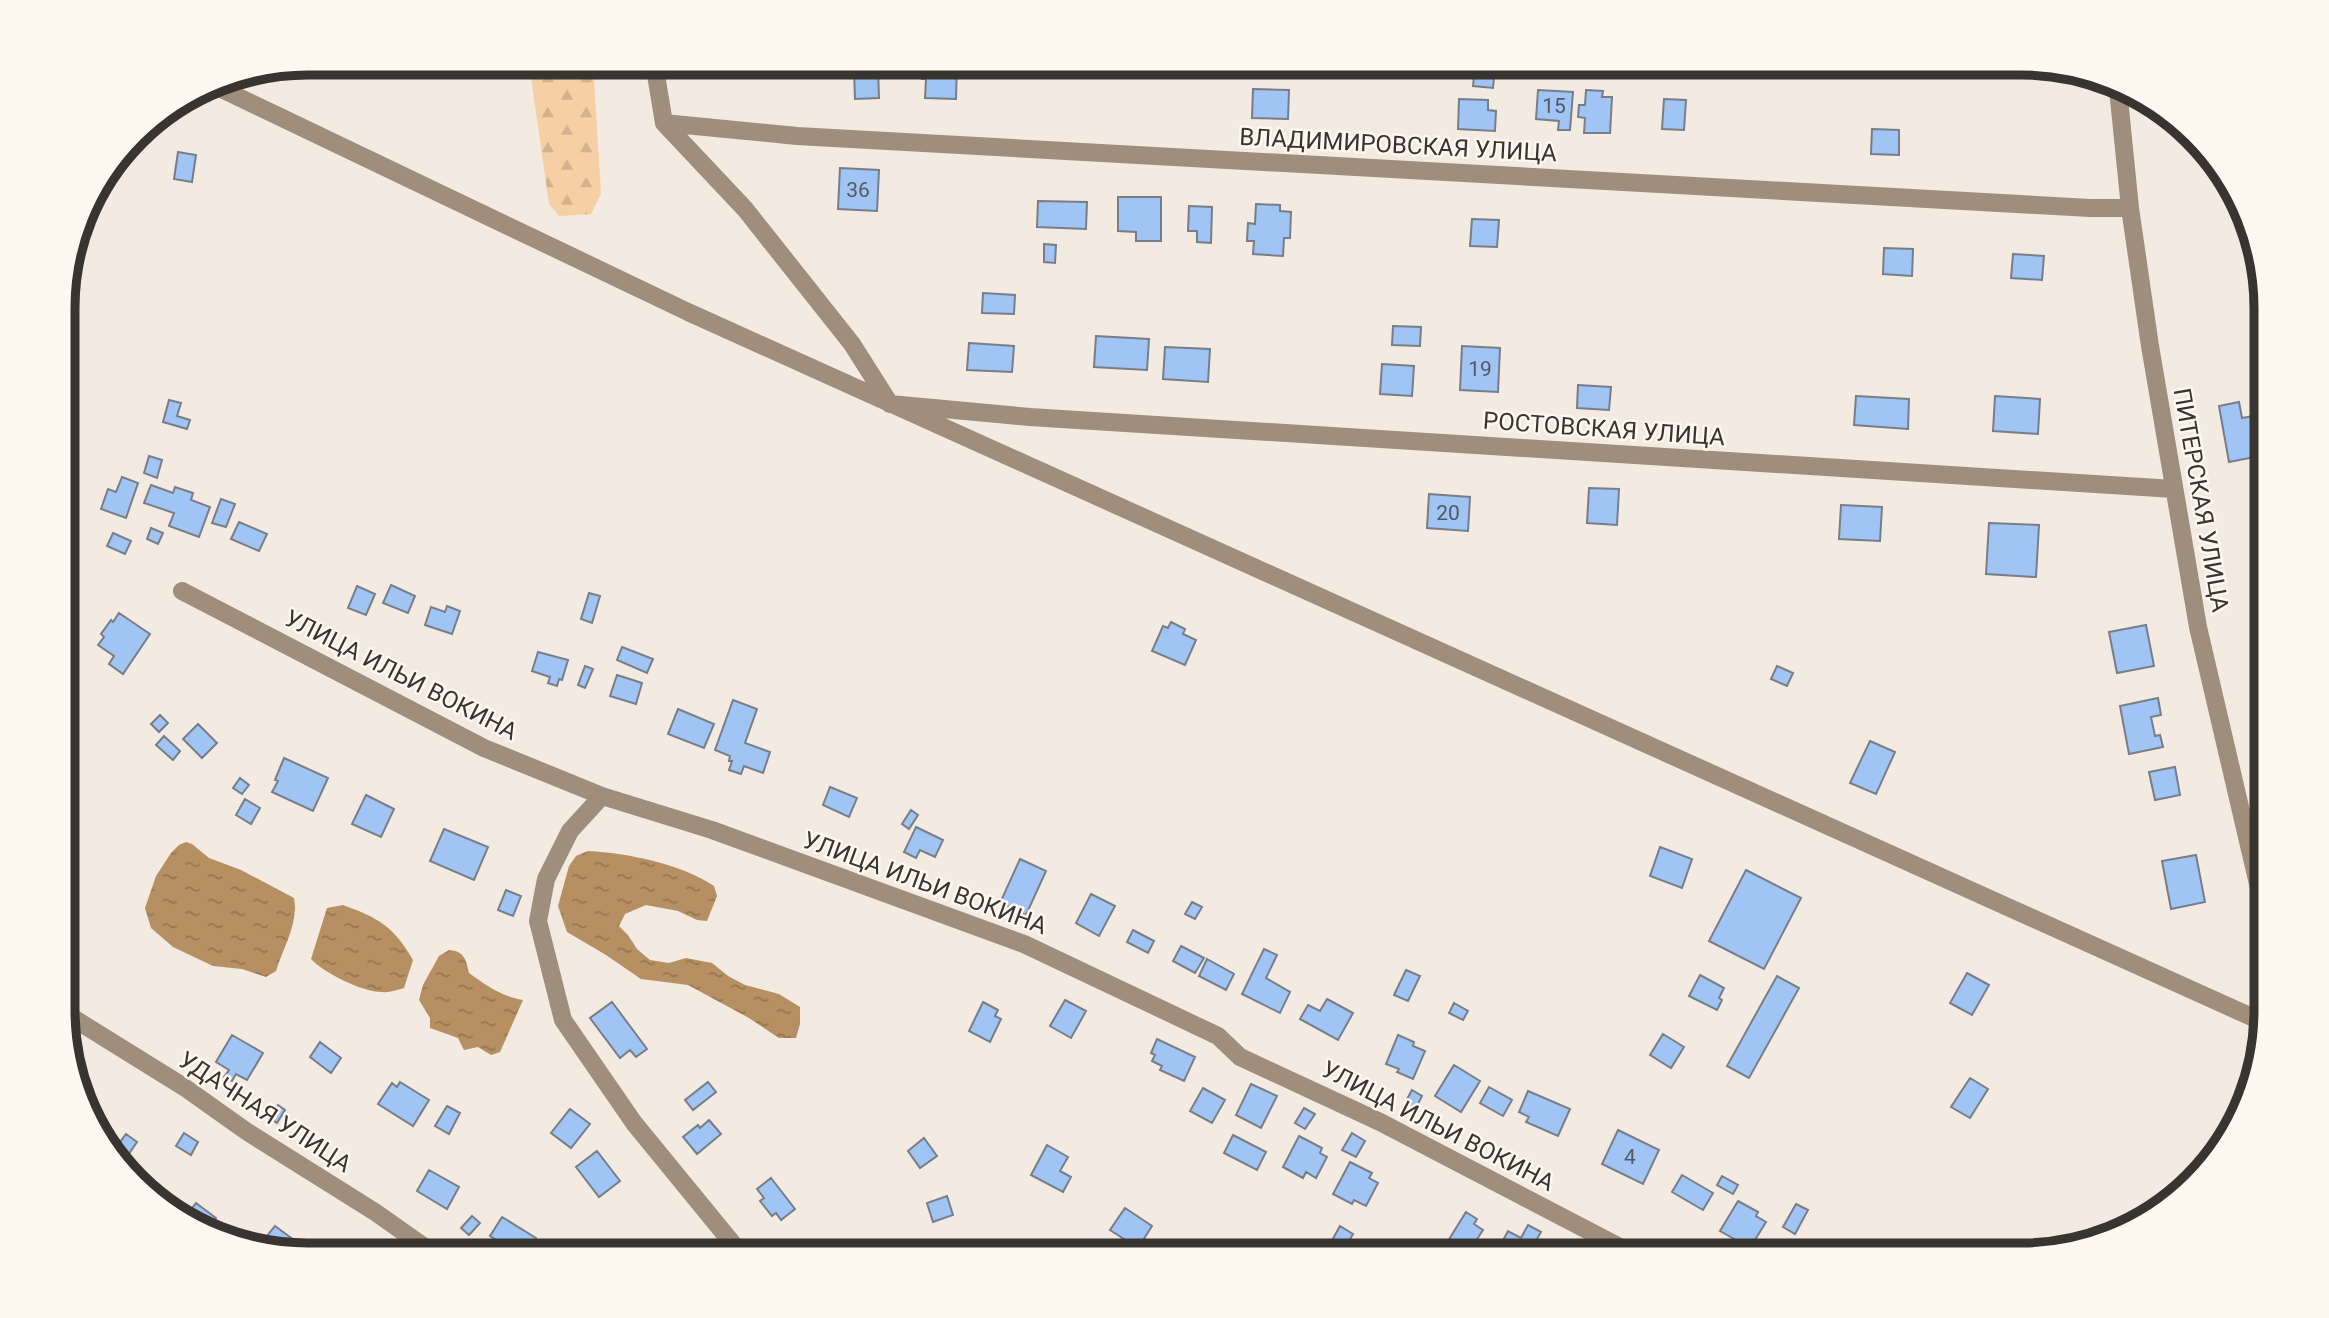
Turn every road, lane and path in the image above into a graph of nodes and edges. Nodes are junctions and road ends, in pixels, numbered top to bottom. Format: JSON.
{"nodes":[{"id":1,"x":656,"y":75,"type":"edge"},
{"id":2,"x":226,"y":91,"type":"edge"},
{"id":3,"x":2119,"y":98,"type":"edge"},
{"id":4,"x":664,"y":123,"type":"junction"},
{"id":5,"x":2130,"y":208,"type":"junction"},
{"id":6,"x":890,"y":404,"type":"junction"},
{"id":7,"x":2174,"y":489,"type":"junction"},
{"id":8,"x":182,"y":591,"type":"dead end"},
{"id":9,"x":602,"y":796,"type":"junction"},
{"id":10,"x":2253,"y":859,"type":"edge"},
{"id":11,"x":2253,"y":1017,"type":"edge"},
{"id":12,"x":76,"y":1020,"type":"edge"},
{"id":13,"x":1611,"y":1242,"type":"edge"},
{"id":14,"x":419,"y":1243,"type":"edge"},
{"id":15,"x":732,"y":1243,"type":"edge"}],
"edges":[{"from":1,"to":4,"type":"street"},
{"from":2,"to":6,"type":"street"},
{"from":3,"to":5,"type":"street","name":"ПИТЕРСКАЯ УЛИЦА"},
{"from":4,"to":5,"type":"street","name":"ВЛАДИМИРОВСКАЯ УЛИЦА"},
{"from":4,"to":6,"type":"street"},
{"from":5,"to":7,"type":"street","name":"ПИТЕРСКАЯ УЛИЦА"},
{"from":6,"to":7,"type":"street","name":"РОСТОВСКАЯ УЛИЦА"},
{"from":6,"to":11,"type":"street"},
{"from":7,"to":10,"type":"street","name":"ПИТЕРСКАЯ УЛИЦА"},
{"from":8,"to":9,"type":"street","name":"УЛИЦА ИЛЬИ ВОКИНА"},
{"from":9,"to":13,"type":"street","name":"УЛИЦА ИЛЬИ ВОКИНА"},
{"from":9,"to":15,"type":"street"},
{"from":12,"to":14,"type":"street","name":"УДАЧНАЯ УЛИЦА"}]}
